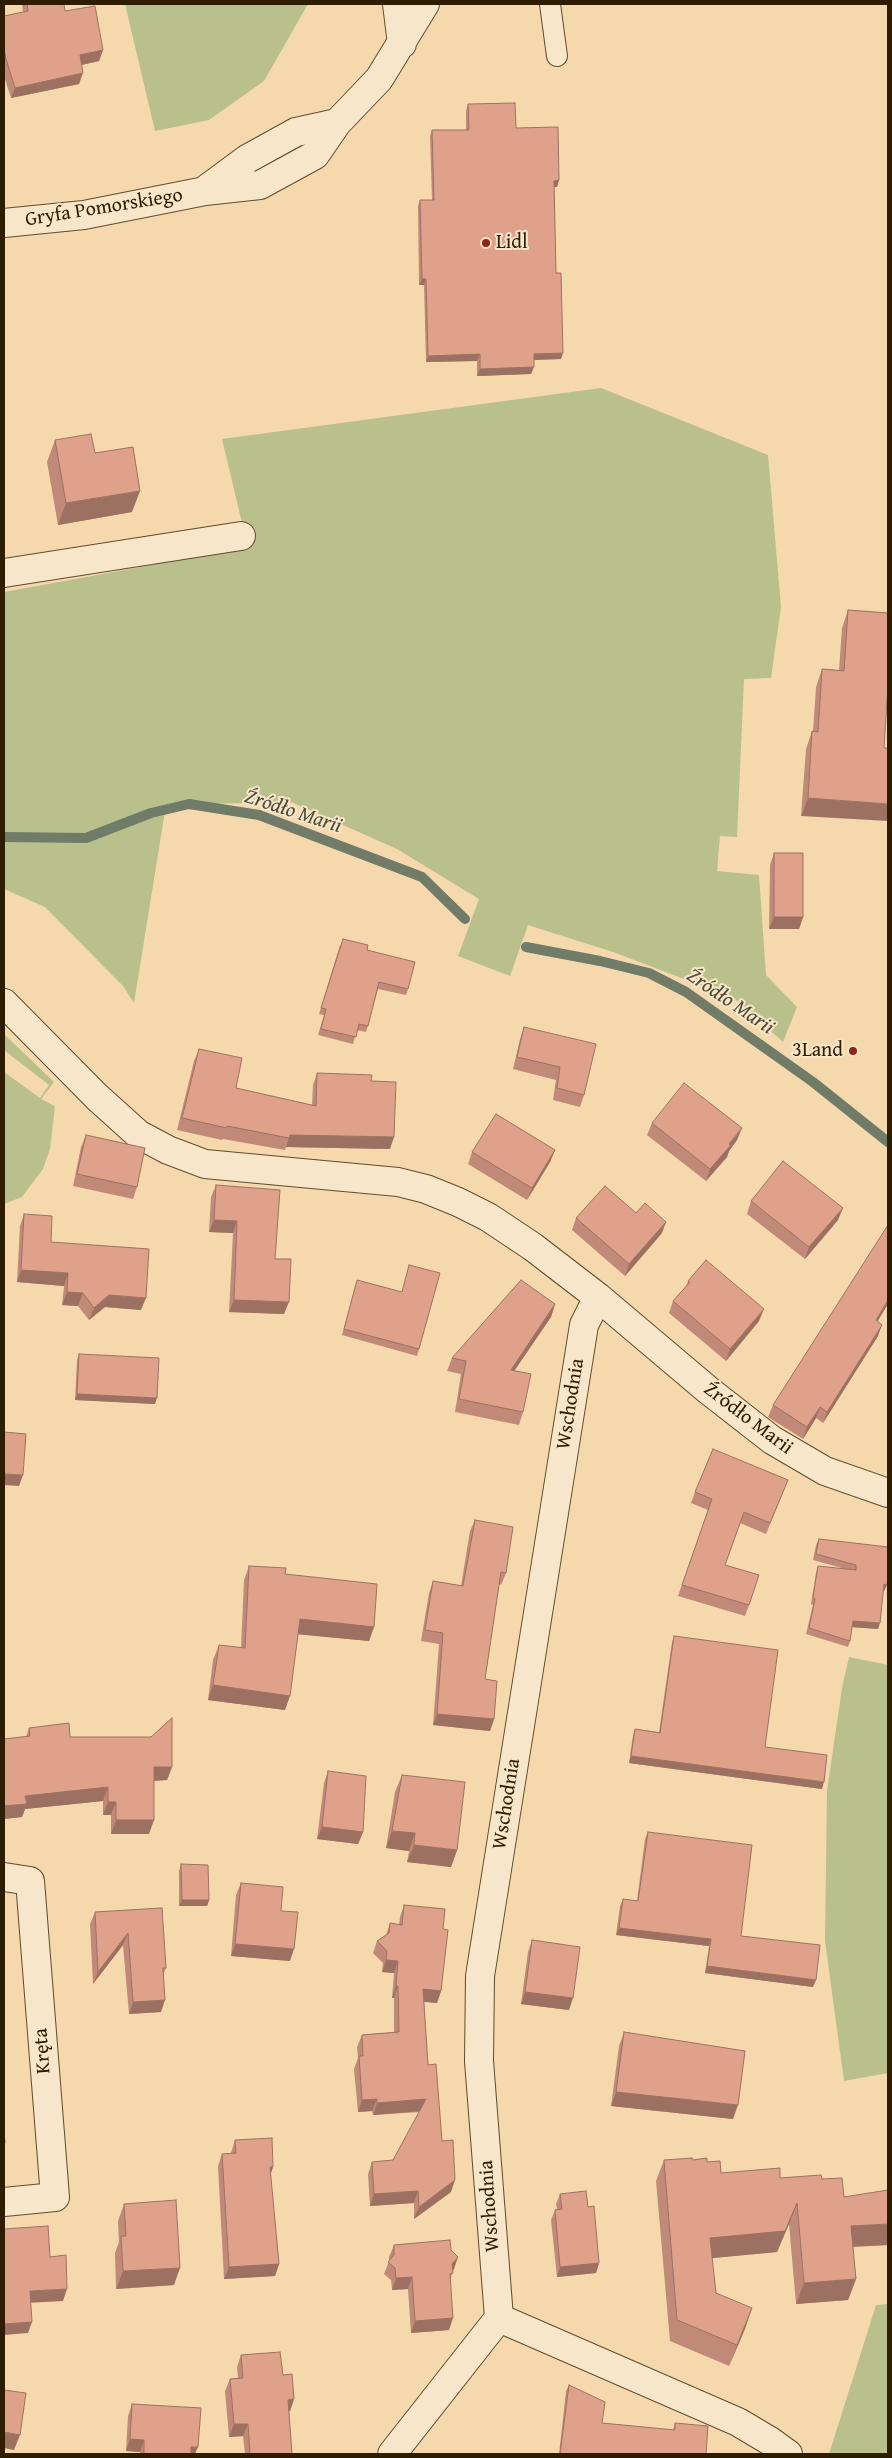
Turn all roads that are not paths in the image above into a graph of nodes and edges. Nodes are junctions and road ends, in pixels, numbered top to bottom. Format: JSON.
{"nodes":[{"id":1,"x":397,"y":4,"type":"edge"},
{"id":2,"x":425,"y":4,"type":"edge"},
{"id":3,"x":550,"y":4,"type":"edge"},
{"id":4,"x":402,"y":44,"type":"junction"},
{"id":5,"x":557,"y":56,"type":"dead end"},
{"id":6,"x":4,"y":223,"type":"edge"},
{"id":7,"x":240,"y":536,"type":"dead end"},
{"id":8,"x":4,"y":573,"type":"edge"},
{"id":9,"x":4,"y":1003,"type":"edge"},
{"id":10,"x":598,"y":1297,"type":"junction"},
{"id":11,"x":888,"y":1493,"type":"edge"},
{"id":12,"x":4,"y":1877,"type":"edge"},
{"id":13,"x":4,"y":2202,"type":"edge"},
{"id":14,"x":499,"y":2318,"type":"junction"},
{"id":15,"x":392,"y":2454,"type":"edge"},
{"id":16,"x":788,"y":2454,"type":"edge"}],
"edges":[{"from":1,"to":4,"type":"street"},
{"from":2,"to":4,"type":"street","name":"Gryfa Pomorskiego"},
{"from":3,"to":5,"type":"lane"},
{"from":4,"to":6,"type":"street","name":"Gryfa Pomorskiego"},
{"from":7,"to":8,"type":"street"},
{"from":9,"to":10,"type":"street","name":"Źródło Marii"},
{"from":10,"to":11,"type":"street","name":"Źródło Marii"},
{"from":10,"to":14,"type":"street","name":"Wschodnia"},
{"from":12,"to":13,"type":"street","name":"Kręta"},
{"from":14,"to":15,"type":"street"},
{"from":14,"to":16,"type":"street"}]}
